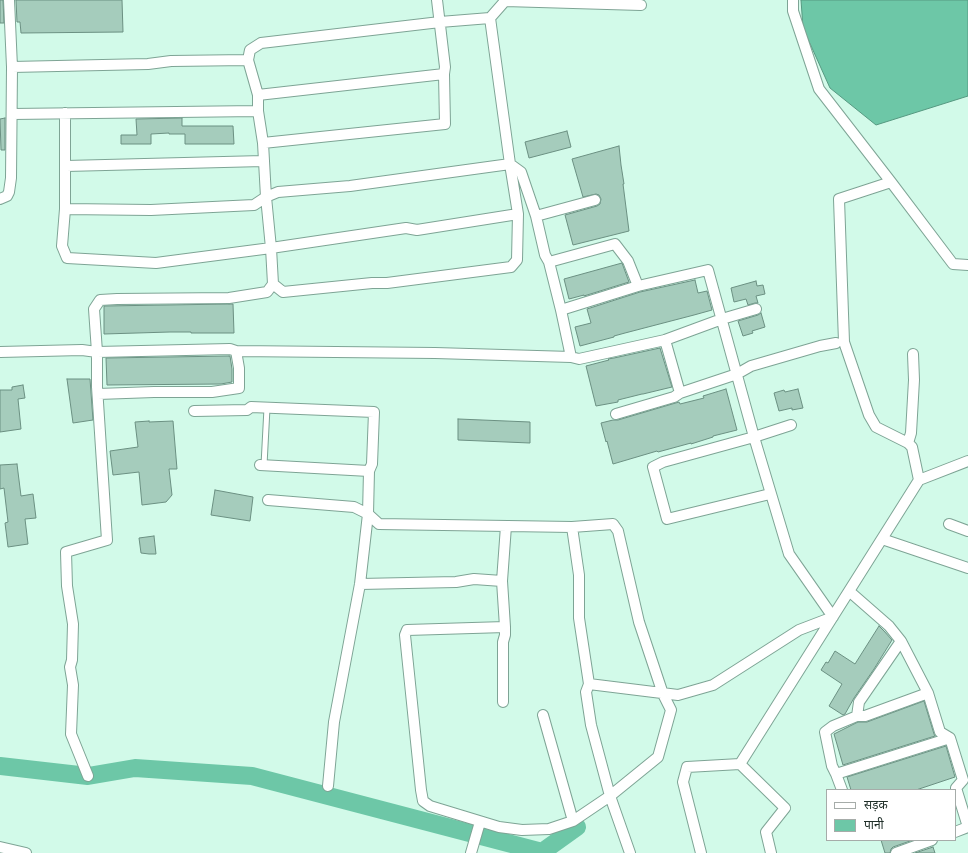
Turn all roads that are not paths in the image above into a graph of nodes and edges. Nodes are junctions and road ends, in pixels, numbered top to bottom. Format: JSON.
{"nodes":[{"id":1,"x":10,"y":0,"type":"edge"},
{"id":2,"x":437,"y":0,"type":"edge"},
{"id":3,"x":793,"y":0,"type":"edge"},
{"id":4,"x":505,"y":1,"type":"edge"},
{"id":5,"x":591,"y":2,"type":"edge"},
{"id":6,"x":641,"y":5,"type":"dead end"},
{"id":7,"x":490,"y":18,"type":"junction"},
{"id":8,"x":440,"y":22,"type":"junction"},
{"id":9,"x":248,"y":60,"type":"junction"},
{"id":10,"x":12,"y":67,"type":"junction"},
{"id":11,"x":444,"y":74,"type":"junction"},
{"id":12,"x":258,"y":95,"type":"junction"},
{"id":13,"x":258,"y":111,"type":"junction"},
{"id":14,"x":66,"y":113,"type":"junction"},
{"id":15,"x":12,"y":114,"type":"junction"},
{"id":16,"x":263,"y":143,"type":"junction"},
{"id":17,"x":264,"y":161,"type":"junction"},
{"id":18,"x":510,"y":164,"type":"junction"},
{"id":19,"x":66,"y":166,"type":"junction"},
{"id":20,"x":891,"y":182,"type":"junction"},
{"id":21,"x":266,"y":197,"type":"junction"},
{"id":22,"x":0,"y":199,"type":"edge"},
{"id":23,"x":595,"y":200,"type":"dead end"},
{"id":24,"x":65,"y":209,"type":"junction"},
{"id":25,"x":518,"y":214,"type":"junction"},
{"id":26,"x":536,"y":216,"type":"junction"},
{"id":27,"x":271,"y":248,"type":"junction"},
{"id":28,"x":549,"y":262,"type":"junction"},
{"id":29,"x":968,"y":265,"type":"edge"},
{"id":30,"x":273,"y":284,"type":"junction"},
{"id":31,"x":638,"y":286,"type":"junction"},
{"id":32,"x":756,"y":309,"type":"dead end"},
{"id":33,"x":561,"y":310,"type":"junction"},
{"id":34,"x":722,"y":319,"type":"junction"},
{"id":35,"x":664,"y":340,"type":"junction"},
{"id":36,"x":836,"y":343,"type":"dead end"},
{"id":37,"x":236,"y":351,"type":"junction"},
{"id":38,"x":0,"y":352,"type":"edge"},
{"id":39,"x":97,"y":352,"type":"junction"},
{"id":40,"x":912,"y":354,"type":"dead end"},
{"id":41,"x":571,"y":357,"type":"junction"},
{"id":42,"x":737,"y":374,"type":"junction"},
{"id":43,"x":680,"y":392,"type":"junction"},
{"id":44,"x":98,"y":394,"type":"junction"},
{"id":45,"x":267,"y":408,"type":"junction"},
{"id":46,"x":194,"y":411,"type":"dead end"},
{"id":47,"x":616,"y":414,"type":"dead end"},
{"id":48,"x":791,"y":425,"type":"dead end"},
{"id":49,"x":754,"y":437,"type":"junction"},
{"id":50,"x":908,"y":443,"type":"junction"},
{"id":51,"x":968,"y":461,"type":"edge"},
{"id":52,"x":262,"y":465,"type":"joint"},
{"id":53,"x":370,"y":471,"type":"junction"},
{"id":54,"x":919,"y":480,"type":"junction"},
{"id":55,"x":770,"y":494,"type":"junction"},
{"id":56,"x":268,"y":500,"type":"dead end"},
{"id":57,"x":368,"y":514,"type":"junction"},
{"id":58,"x":949,"y":524,"type":"dead end"},
{"id":59,"x":506,"y":526,"type":"junction"},
{"id":60,"x":572,"y":527,"type":"junction"},
{"id":61,"x":968,"y":531,"type":"edge"},
{"id":62,"x":882,"y":539,"type":"junction"},
{"id":63,"x":968,"y":568,"type":"edge"},
{"id":64,"x":502,"y":581,"type":"junction"},
{"id":65,"x":360,"y":584,"type":"junction"},
{"id":66,"x":849,"y":591,"type":"junction"},
{"id":67,"x":833,"y":617,"type":"junction"},
{"id":68,"x":505,"y":627,"type":"junction"},
{"id":69,"x":901,"y":641,"type":"junction"},
{"id":70,"x":589,"y":684,"type":"junction"},
{"id":71,"x":928,"y":693,"type":"junction"},
{"id":72,"x":663,"y":694,"type":"junction"},
{"id":73,"x":503,"y":702,"type":"dead end"},
{"id":74,"x":543,"y":715,"type":"dead end"},
{"id":75,"x":857,"y":716,"type":"junction"},
{"id":76,"x":950,"y":738,"type":"junction"},
{"id":77,"x":740,"y":764,"type":"junction"},
{"id":78,"x":963,"y":767,"type":"edge"},
{"id":79,"x":836,"y":774,"type":"junction"},
{"id":80,"x":88,"y":776,"type":"dead end"},
{"id":81,"x":328,"y":786,"type":"dead end"},
{"id":82,"x":842,"y":789,"type":"edge"},
{"id":83,"x":953,"y":789,"type":"edge"},
{"id":84,"x":610,"y":796,"type":"junction"},
{"id":85,"x":956,"y":797,"type":"edge"},
{"id":86,"x":573,"y":821,"type":"junction"},
{"id":87,"x":480,"y":822,"type":"junction"},
{"id":88,"x":956,"y":832,"type":"edge"},
{"id":89,"x":929,"y":841,"type":"edge"},
{"id":90,"x":0,"y":847,"type":"edge"},
{"id":91,"x":26,"y":853,"type":"edge"},
{"id":92,"x":471,"y":853,"type":"edge"},
{"id":93,"x":630,"y":853,"type":"edge"},
{"id":94,"x":701,"y":853,"type":"edge"},
{"id":95,"x":771,"y":853,"type":"edge"},
{"id":96,"x":896,"y":853,"type":"edge"}],
"edges":[{"from":1,"to":10,"type":"street"},
{"from":2,"to":8,"type":"street"},
{"from":3,"to":20,"type":"street"},
{"from":4,"to":5,"type":"street"},
{"from":4,"to":7,"type":"street"},
{"from":5,"to":6,"type":"street"},
{"from":7,"to":8,"type":"street"},
{"from":7,"to":18,"type":"street"},
{"from":8,"to":9,"type":"street"},
{"from":8,"to":11,"type":"street"},
{"from":9,"to":10,"type":"street"},
{"from":9,"to":12,"type":"street"},
{"from":10,"to":15,"type":"street"},
{"from":11,"to":12,"type":"street"},
{"from":11,"to":16,"type":"street"},
{"from":12,"to":13,"type":"street"},
{"from":13,"to":14,"type":"street"},
{"from":13,"to":16,"type":"street"},
{"from":14,"to":15,"type":"street"},
{"from":14,"to":19,"type":"street"},
{"from":15,"to":22,"type":"street"},
{"from":16,"to":17,"type":"street"},
{"from":17,"to":19,"type":"street"},
{"from":17,"to":21,"type":"street"},
{"from":18,"to":21,"type":"street"},
{"from":18,"to":25,"type":"street"},
{"from":18,"to":26,"type":"street"},
{"from":19,"to":24,"type":"street"},
{"from":20,"to":29,"type":"street"},
{"from":20,"to":50,"type":"street"},
{"from":21,"to":24,"type":"street"},
{"from":21,"to":27,"type":"street"},
{"from":23,"to":26,"type":"street"},
{"from":24,"to":27,"type":"street"},
{"from":25,"to":27,"type":"street"},
{"from":25,"to":30,"type":"street"},
{"from":26,"to":28,"type":"street"},
{"from":27,"to":30,"type":"street"},
{"from":28,"to":31,"type":"street"},
{"from":28,"to":33,"type":"street"},
{"from":30,"to":39,"type":"street"},
{"from":31,"to":33,"type":"street"},
{"from":31,"to":34,"type":"street"},
{"from":32,"to":34,"type":"street"},
{"from":33,"to":41,"type":"street"},
{"from":34,"to":35,"type":"street"},
{"from":34,"to":42,"type":"street"},
{"from":35,"to":41,"type":"street"},
{"from":35,"to":43,"type":"street"},
{"from":36,"to":42,"type":"street"},
{"from":37,"to":39,"type":"street"},
{"from":37,"to":41,"type":"street"},
{"from":37,"to":44,"type":"street"},
{"from":38,"to":39,"type":"street"},
{"from":39,"to":44,"type":"street"},
{"from":40,"to":50,"type":"street"},
{"from":42,"to":43,"type":"street"},
{"from":42,"to":49,"type":"street"},
{"from":43,"to":47,"type":"street"},
{"from":44,"to":80,"type":"street"},
{"from":45,"to":46,"type":"street"},
{"from":45,"to":52,"type":"lane"},
{"from":45,"to":53,"type":"street"},
{"from":48,"to":49,"type":"street"},
{"from":49,"to":55,"type":"street"},
{"from":49,"to":55,"type":"street"},
{"from":50,"to":54,"type":"street"},
{"from":51,"to":54,"type":"street"},
{"from":52,"to":53,"type":"street"},
{"from":53,"to":57,"type":"street"},
{"from":54,"to":62,"type":"street"},
{"from":55,"to":67,"type":"street"},
{"from":56,"to":57,"type":"street"},
{"from":57,"to":59,"type":"street"},
{"from":57,"to":65,"type":"street"},
{"from":58,"to":61,"type":"street"},
{"from":59,"to":60,"type":"street"},
{"from":59,"to":64,"type":"street"},
{"from":60,"to":70,"type":"street"},
{"from":60,"to":72,"type":"street"},
{"from":62,"to":63,"type":"street"},
{"from":62,"to":66,"type":"street"},
{"from":64,"to":65,"type":"street"},
{"from":64,"to":68,"type":"street"},
{"from":65,"to":81,"type":"street"},
{"from":66,"to":67,"type":"street"},
{"from":66,"to":69,"type":"street"},
{"from":67,"to":72,"type":"street"},
{"from":67,"to":77,"type":"street"},
{"from":68,"to":73,"type":"street"},
{"from":68,"to":87,"type":"street"},
{"from":69,"to":71,"type":"street"},
{"from":69,"to":75,"type":"street"},
{"from":70,"to":72,"type":"street"},
{"from":70,"to":84,"type":"street"},
{"from":71,"to":75,"type":"street"},
{"from":71,"to":76,"type":"street"},
{"from":72,"to":84,"type":"street"},
{"from":74,"to":86,"type":"street"},
{"from":75,"to":79,"type":"street"},
{"from":76,"to":78,"type":"street"},
{"from":76,"to":79,"type":"street"},
{"from":77,"to":94,"type":"street"},
{"from":77,"to":95,"type":"street"},
{"from":78,"to":83,"type":"street"},
{"from":79,"to":82,"type":"street"},
{"from":84,"to":86,"type":"street"},
{"from":84,"to":93,"type":"street"},
{"from":85,"to":88,"type":"street"},
{"from":86,"to":87,"type":"street"},
{"from":87,"to":92,"type":"street"},
{"from":89,"to":96,"type":"street"},
{"from":90,"to":91,"type":"street"}]}
